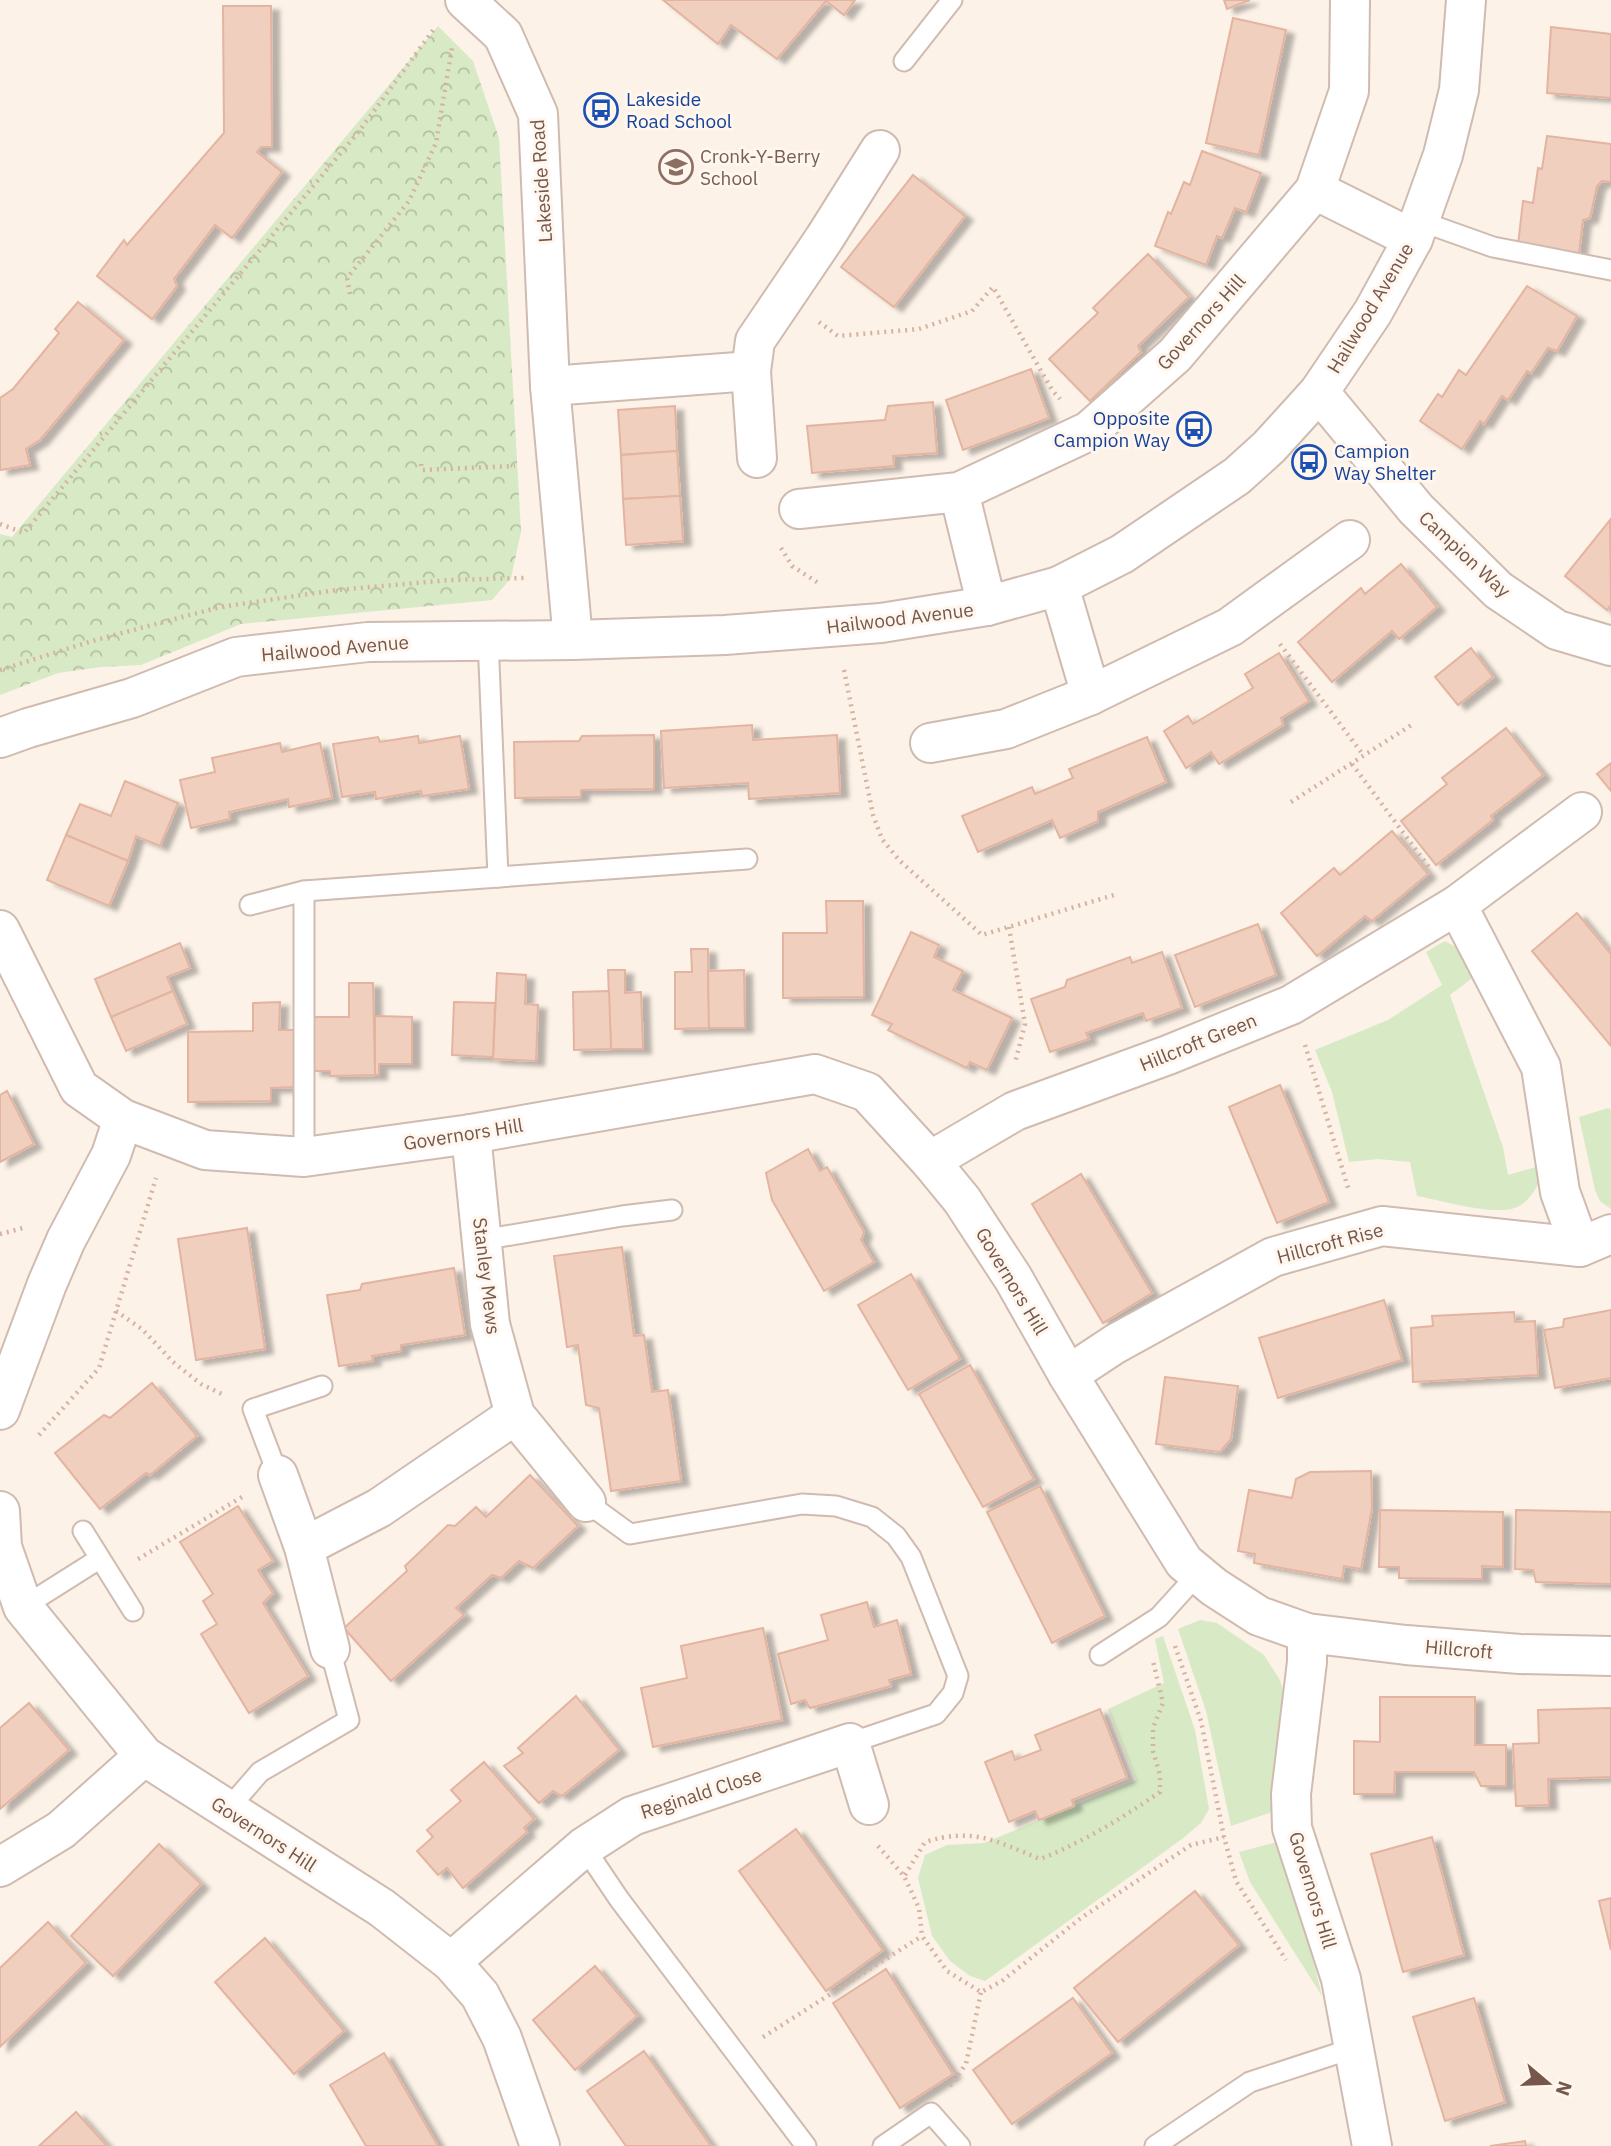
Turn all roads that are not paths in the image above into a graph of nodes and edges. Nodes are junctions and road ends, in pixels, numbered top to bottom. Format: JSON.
{"nodes":[{"id":1,"x":952,"y":0,"type":"edge"},
{"id":2,"x":1350,"y":0,"type":"edge"},
{"id":3,"x":1466,"y":0,"type":"edge"},
{"id":4,"x":460,"y":11,"type":"edge"},
{"id":5,"x":904,"y":61,"type":"dead end"},
{"id":6,"x":880,"y":150,"type":"dead end"},
{"id":7,"x":1315,"y":190,"type":"junction"},
{"id":8,"x":1416,"y":230,"type":"junction"},
{"id":9,"x":1611,"y":270,"type":"edge"},
{"id":10,"x":751,"y":371,"type":"junction"},
{"id":11,"x":550,"y":386,"type":"junction"},
{"id":12,"x":1319,"y":392,"type":"junction"},
{"id":13,"x":757,"y":458,"type":"dead end"},
{"id":14,"x":959,"y":492,"type":"junction"},
{"id":15,"x":799,"y":509,"type":"dead end"},
{"id":16,"x":1350,"y":540,"type":"dead end"},
{"id":17,"x":1059,"y":586,"type":"junction"},
{"id":18,"x":987,"y":606,"type":"junction"},
{"id":19,"x":488,"y":639,"type":"junction"},
{"id":20,"x":573,"y":640,"type":"junction"},
{"id":21,"x":1611,"y":646,"type":"edge"},
{"id":22,"x":1091,"y":695,"type":"junction"},
{"id":23,"x":0,"y":738,"type":"edge"},
{"id":24,"x":930,"y":743,"type":"dead end"},
{"id":25,"x":1583,"y":812,"type":"dead end"},
{"id":26,"x":747,"y":859,"type":"dead end"},
{"id":27,"x":498,"y":877,"type":"junction"},
{"id":28,"x":304,"y":891,"type":"junction"},
{"id":29,"x":250,"y":905,"type":"dead end"},
{"id":30,"x":1457,"y":905,"type":"junction"},
{"id":31,"x":0,"y":930,"type":"edge"},
{"id":32,"x":123,"y":1119,"type":"junction"},
{"id":33,"x":471,"y":1134,"type":"junction"},
{"id":34,"x":304,"y":1157,"type":"junction"},
{"id":35,"x":930,"y":1161,"type":"junction"},
{"id":36,"x":672,"y":1210,"type":"dead end"},
{"id":37,"x":482,"y":1240,"type":"junction"},
{"id":38,"x":1596,"y":1240,"type":"edge"},
{"id":39,"x":1068,"y":1375,"type":"junction"},
{"id":40,"x":322,"y":1386,"type":"dead end"},
{"id":41,"x":0,"y":1410,"type":"edge"},
{"id":42,"x":515,"y":1415,"type":"junction"},
{"id":43,"x":278,"y":1475,"type":"joint"},
{"id":44,"x":586,"y":1502,"type":"joint"},
{"id":45,"x":0,"y":1511,"type":"edge"},
{"id":46,"x":83,"y":1531,"type":"dead end"},
{"id":47,"x":304,"y":1547,"type":"junction"},
{"id":48,"x":99,"y":1559,"type":"junction"},
{"id":49,"x":1198,"y":1574,"type":"junction"},
{"id":50,"x":23,"y":1607,"type":"junction"},
{"id":51,"x":133,"y":1612,"type":"dead end"},
{"id":52,"x":1307,"y":1633,"type":"junction"},
{"id":53,"x":330,"y":1649,"type":"joint"},
{"id":54,"x":1100,"y":1655,"type":"dead end"},
{"id":55,"x":1611,"y":1656,"type":"edge"},
{"id":56,"x":850,"y":1743,"type":"junction"},
{"id":57,"x":145,"y":1756,"type":"junction"},
{"id":58,"x":869,"y":1805,"type":"road end"},
{"id":59,"x":227,"y":1810,"type":"junction"},
{"id":60,"x":583,"y":1847,"type":"junction"},
{"id":61,"x":0,"y":1867,"type":"edge"},
{"id":62,"x":451,"y":1962,"type":"junction"},
{"id":63,"x":1354,"y":2048,"type":"junction"},
{"id":64,"x":540,"y":2146,"type":"edge"},
{"id":65,"x":806,"y":2146,"type":"edge"},
{"id":66,"x":883,"y":2146,"type":"edge"},
{"id":67,"x":960,"y":2146,"type":"edge"},
{"id":68,"x":1155,"y":2146,"type":"edge"},
{"id":69,"x":1372,"y":2146,"type":"edge"}],
"edges":[{"from":1,"to":5,"type":"lane"},
{"from":2,"to":7,"type":"street","name":"Governors Hill"},
{"from":3,"to":8,"type":"street","name":"Hailwood Avenue"},
{"from":4,"to":11,"type":"street","name":"Lakeside Road"},
{"from":6,"to":10,"type":"street"},
{"from":7,"to":8,"type":"street"},
{"from":7,"to":14,"type":"street","name":"Governors Hill"},
{"from":8,"to":9,"type":"lane"},
{"from":8,"to":12,"type":"street","name":"Hailwood Avenue"},
{"from":10,"to":11,"type":"street"},
{"from":10,"to":13,"type":"street"},
{"from":11,"to":20,"type":"street","name":"Lakeside Road"},
{"from":12,"to":17,"type":"street","name":"Hailwood Avenue"},
{"from":12,"to":21,"type":"street","name":"Campion Way"},
{"from":14,"to":15,"type":"street","name":"Governors Hill"},
{"from":14,"to":18,"type":"street"},
{"from":16,"to":22,"type":"street"},
{"from":17,"to":18,"type":"street","name":"Hailwood Avenue"},
{"from":17,"to":22,"type":"street"},
{"from":18,"to":20,"type":"street","name":"Hailwood Avenue"},
{"from":19,"to":20,"type":"street","name":"Hailwood Avenue"},
{"from":19,"to":23,"type":"street","name":"Hailwood Avenue"},
{"from":19,"to":27,"type":"lane"},
{"from":22,"to":24,"type":"street"},
{"from":25,"to":30,"type":"street","name":"Hillcroft Green"},
{"from":26,"to":27,"type":"lane"},
{"from":27,"to":28,"type":"lane"},
{"from":28,"to":29,"type":"lane"},
{"from":28,"to":34,"type":"lane"},
{"from":30,"to":35,"type":"street","name":"Hillcroft Green"},
{"from":30,"to":38,"type":"street","name":"Hillcroft Rise"},
{"from":31,"to":32,"type":"street","name":"Governors Hill"},
{"from":32,"to":34,"type":"street","name":"Governors Hill"},
{"from":32,"to":41,"type":"street"},
{"from":33,"to":34,"type":"street","name":"Governors Hill"},
{"from":33,"to":35,"type":"street","name":"Governors Hill"},
{"from":33,"to":37,"type":"street","name":"Stanley Mews"},
{"from":35,"to":39,"type":"street","name":"Governors Hill"},
{"from":36,"to":37,"type":"lane"},
{"from":37,"to":42,"type":"street","name":"Stanley Mews"},
{"from":38,"to":39,"type":"street","name":"Hillcroft Rise"},
{"from":39,"to":49,"type":"street","name":"Governors Hill"},
{"from":40,"to":43,"type":"lane"},
{"from":42,"to":44,"type":"street","name":"Stanley Mews"},
{"from":42,"to":47,"type":"street"},
{"from":43,"to":47,"type":"street"},
{"from":44,"to":56,"type":"lane"},
{"from":45,"to":50,"type":"street","name":"Governors Hill"},
{"from":46,"to":48,"type":"lane"},
{"from":47,"to":53,"type":"street"},
{"from":48,"to":50,"type":"lane"},
{"from":48,"to":51,"type":"lane"},
{"from":49,"to":52,"type":"street","name":"Governors Hill"},
{"from":49,"to":54,"type":"lane"},
{"from":50,"to":57,"type":"street","name":"Governors Hill"},
{"from":52,"to":55,"type":"street","name":"Hillcroft"},
{"from":52,"to":63,"type":"street","name":"Governors Hill"},
{"from":53,"to":59,"type":"lane"},
{"from":56,"to":58,"type":"street"},
{"from":56,"to":60,"type":"street","name":"Reginald Close"},
{"from":57,"to":59,"type":"street","name":"Governors Hill"},
{"from":57,"to":61,"type":"street"},
{"from":59,"to":62,"type":"street","name":"Governors Hill"},
{"from":60,"to":62,"type":"street","name":"Reginald Close"},
{"from":60,"to":65,"type":"lane"},
{"from":62,"to":64,"type":"street","name":"Governors Hill"},
{"from":63,"to":68,"type":"lane"},
{"from":63,"to":69,"type":"street","name":"Governors Hill"},
{"from":66,"to":67,"type":"lane"}]}
